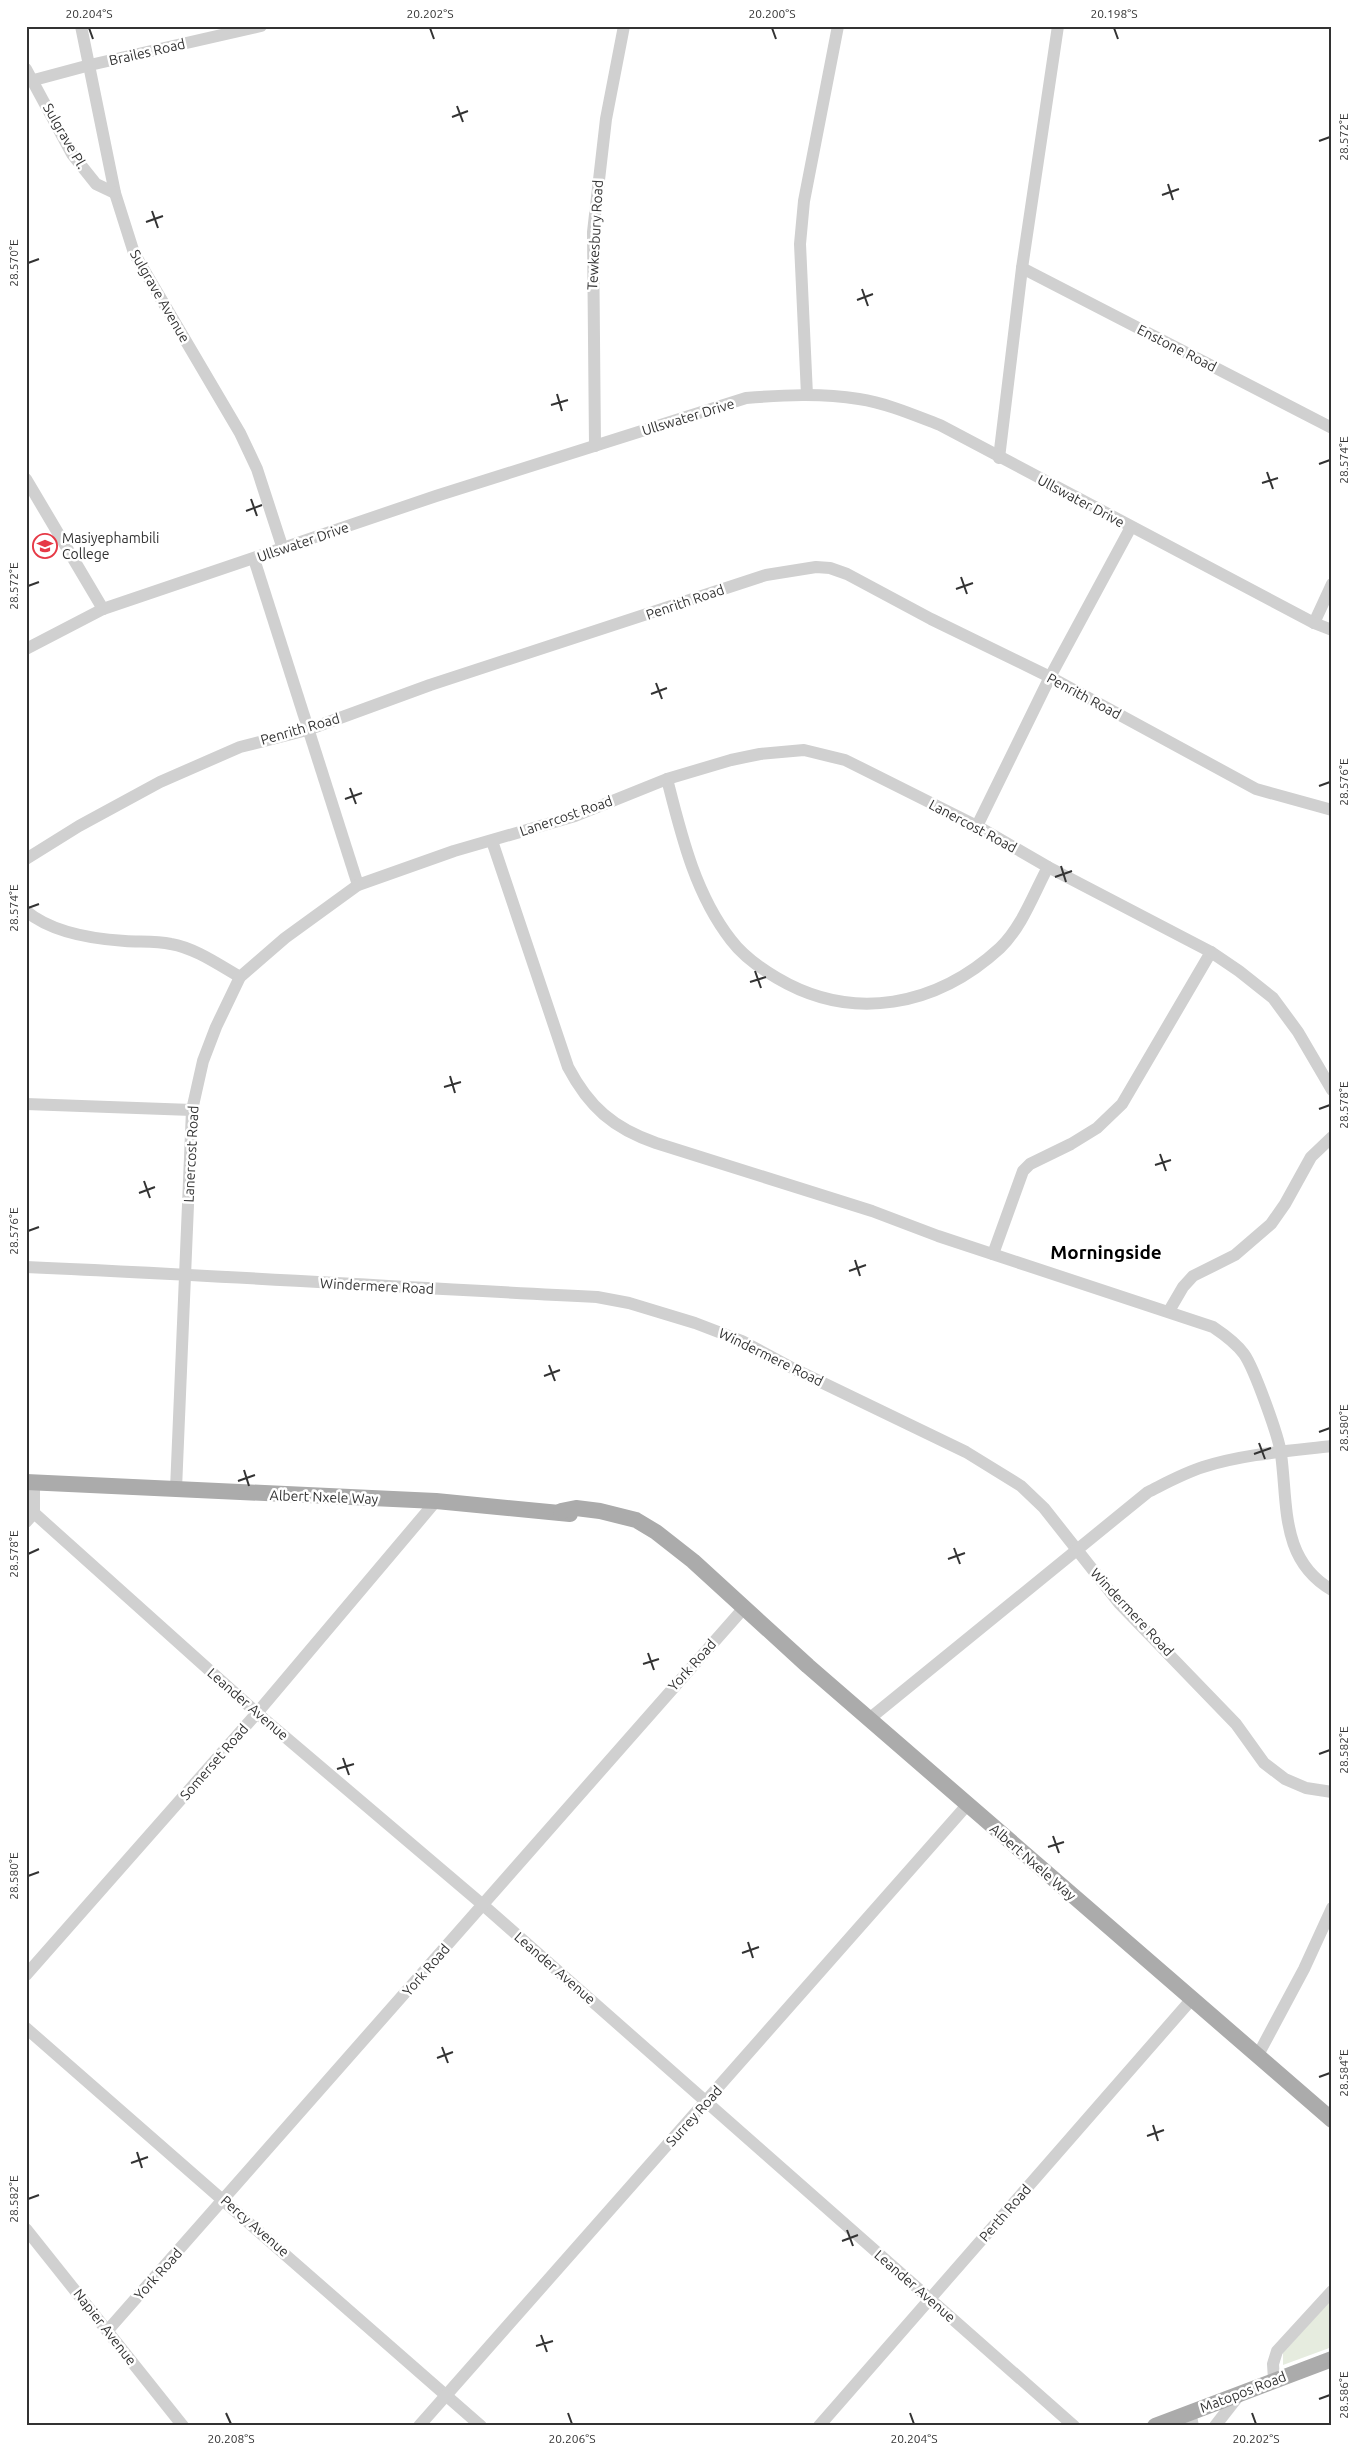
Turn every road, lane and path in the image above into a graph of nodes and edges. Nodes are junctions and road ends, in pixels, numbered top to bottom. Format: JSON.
{"nodes":[{"id":1,"x":81,"y":26,"type":"edge"},
{"id":2,"x":261,"y":26,"type":"edge"},
{"id":3,"x":624,"y":26,"type":"edge"},
{"id":4,"x":838,"y":26,"type":"edge"},
{"id":5,"x":1058,"y":26,"type":"edge"},
{"id":6,"x":90,"y":65,"type":"junction"},
{"id":7,"x":26,"y":69,"type":"edge"},
{"id":8,"x":34,"y":80,"type":"junction"},
{"id":9,"x":115,"y":193,"type":"junction"},
{"id":10,"x":1022,"y":268,"type":"junction"},
{"id":11,"x":807,"y":395,"type":"junction"},
{"id":12,"x":1332,"y":428,"type":"edge"},
{"id":13,"x":595,"y":446,"type":"junction"},
{"id":14,"x":1000,"y":458,"type":"junction"},
{"id":15,"x":26,"y":479,"type":"edge"},
{"id":16,"x":1131,"y":527,"type":"junction"},
{"id":17,"x":283,"y":549,"type":"junction"},
{"id":18,"x":254,"y":559,"type":"junction"},
{"id":19,"x":1332,"y":584,"type":"edge"},
{"id":20,"x":103,"y":609,"type":"junction"},
{"id":21,"x":1314,"y":623,"type":"junction"},
{"id":22,"x":1332,"y":630,"type":"edge"},
{"id":23,"x":26,"y":649,"type":"edge"},
{"id":24,"x":1050,"y":677,"type":"junction"},
{"id":25,"x":307,"y":730,"type":"junction"},
{"id":26,"x":667,"y":779,"type":"junction"},
{"id":27,"x":1332,"y":810,"type":"edge"},
{"id":28,"x":977,"y":826,"type":"junction"},
{"id":29,"x":492,"y":841,"type":"junction"},
{"id":30,"x":26,"y":858,"type":"edge"},
{"id":31,"x":1048,"y":867,"type":"junction"},
{"id":32,"x":358,"y":885,"type":"junction"},
{"id":33,"x":26,"y":911,"type":"edge"},
{"id":34,"x":1211,"y":952,"type":"junction"},
{"id":35,"x":240,"y":977,"type":"junction"},
{"id":36,"x":1332,"y":1090,"type":"edge"},
{"id":37,"x":26,"y":1104,"type":"edge"},
{"id":38,"x":192,"y":1110,"type":"junction"},
{"id":39,"x":1332,"y":1137,"type":"edge"},
{"id":40,"x":993,"y":1254,"type":"junction"},
{"id":41,"x":26,"y":1267,"type":"edge"},
{"id":42,"x":186,"y":1274,"type":"junction"},
{"id":43,"x":1169,"y":1311,"type":"junction"},
{"id":44,"x":1332,"y":1446,"type":"edge"},
{"id":45,"x":1281,"y":1452,"type":"junction"},
{"id":46,"x":30,"y":1483,"type":"edge"},
{"id":47,"x":176,"y":1489,"type":"junction"},
{"id":48,"x":436,"y":1501,"type":"junction"},
{"id":49,"x":30,"y":1518,"type":"edge"},
{"id":50,"x":1076,"y":1550,"type":"junction"},
{"id":51,"x":1332,"y":1590,"type":"edge"},
{"id":52,"x":739,"y":1605,"type":"junction"},
{"id":53,"x":257,"y":1713,"type":"junction"},
{"id":54,"x":869,"y":1719,"type":"junction"},
{"id":55,"x":1332,"y":1792,"type":"edge"},
{"id":56,"x":968,"y":1804,"type":"junction"},
{"id":57,"x":482,"y":1905,"type":"junction"},
{"id":58,"x":1332,"y":1908,"type":"edge"},
{"id":59,"x":26,"y":1975,"type":"edge"},
{"id":60,"x":1192,"y":2000,"type":"junction"},
{"id":61,"x":26,"y":2028,"type":"edge"},
{"id":62,"x":1258,"y":2055,"type":"junction"},
{"id":63,"x":707,"y":2102,"type":"junction"},
{"id":64,"x":1332,"y":2120,"type":"edge"},
{"id":65,"x":225,"y":2200,"type":"junction"},
{"id":66,"x":26,"y":2229,"type":"edge"},
{"id":67,"x":1332,"y":2291,"type":"edge"},
{"id":68,"x":930,"y":2299,"type":"junction"},
{"id":69,"x":108,"y":2330,"type":"junction"},
{"id":70,"x":1332,"y":2359,"type":"edge"},
{"id":71,"x":1274,"y":2380,"type":"junction"},
{"id":72,"x":1240,"y":2393,"type":"junction"},
{"id":73,"x":446,"y":2394,"type":"junction"},
{"id":74,"x":1192,"y":2419,"type":"edge"},
{"id":75,"x":183,"y":2426,"type":"edge"},
{"id":76,"x":419,"y":2426,"type":"edge"},
{"id":77,"x":482,"y":2426,"type":"edge"},
{"id":78,"x":819,"y":2426,"type":"edge"},
{"id":79,"x":1074,"y":2426,"type":"edge"},
{"id":80,"x":1154,"y":2426,"type":"edge"},
{"id":81,"x":1215,"y":2426,"type":"edge"}],
"edges":[{"from":1,"to":6,"type":"street","name":"Sulgrave Avenue"},
{"from":2,"to":6,"type":"street","name":"Brailes Road"},
{"from":3,"to":13,"type":"street","name":"Tewkesbury Road"},
{"from":4,"to":11,"type":"street"},
{"from":5,"to":10,"type":"street"},
{"from":6,"to":8,"type":"street","name":"Brailes Road"},
{"from":6,"to":9,"type":"street","name":"Sulgrave Avenue"},
{"from":7,"to":8,"type":"street","name":"Sulgrave Pl."},
{"from":8,"to":9,"type":"street","name":"Sulgrave Pl."},
{"from":9,"to":17,"type":"street","name":"Sulgrave Avenue"},
{"from":10,"to":12,"type":"street","name":"Enstone Road"},
{"from":10,"to":14,"type":"street"},
{"from":11,"to":13,"type":"street","name":"Ullswater Drive"},
{"from":11,"to":14,"type":"street","name":"Ullswater Drive"},
{"from":13,"to":17,"type":"street","name":"Ullswater Drive"},
{"from":14,"to":16,"type":"street","name":"Ullswater Drive"},
{"from":15,"to":20,"type":"street"},
{"from":16,"to":21,"type":"street","name":"Ullswater Drive"},
{"from":16,"to":24,"type":"street"},
{"from":17,"to":18,"type":"street","name":"Ullswater Drive"},
{"from":18,"to":20,"type":"street","name":"Ullswater Drive"},
{"from":18,"to":25,"type":"street"},
{"from":19,"to":21,"type":"street"},
{"from":20,"to":23,"type":"street","name":"Ullswater Drive"},
{"from":21,"to":22,"type":"street","name":"Ullswater Drive"},
{"from":24,"to":25,"type":"street","name":"Penrith Road"},
{"from":24,"to":27,"type":"street","name":"Penrith Road"},
{"from":24,"to":28,"type":"street"},
{"from":25,"to":30,"type":"street","name":"Penrith Road"},
{"from":25,"to":32,"type":"street"},
{"from":26,"to":28,"type":"street","name":"Lanercost Road"},
{"from":26,"to":29,"type":"street","name":"Lanercost Road"},
{"from":26,"to":31,"type":"street"},
{"from":28,"to":31,"type":"street","name":"Lanercost Road"},
{"from":29,"to":32,"type":"street","name":"Lanercost Road"},
{"from":29,"to":40,"type":"street"},
{"from":31,"to":34,"type":"street","name":"Lanercost Road"},
{"from":32,"to":35,"type":"street","name":"Lanercost Road"},
{"from":33,"to":35,"type":"street"},
{"from":34,"to":36,"type":"street","name":"Lanercost Road"},
{"from":34,"to":40,"type":"street"},
{"from":35,"to":38,"type":"street","name":"Lanercost Road"},
{"from":37,"to":38,"type":"street"},
{"from":38,"to":42,"type":"street","name":"Lanercost Road"},
{"from":39,"to":43,"type":"street"},
{"from":40,"to":43,"type":"street"},
{"from":41,"to":42,"type":"street","name":"Windermere Road"},
{"from":42,"to":47,"type":"street","name":"Lanercost Road"},
{"from":42,"to":50,"type":"street","name":"Windermere Road"},
{"from":43,"to":45,"type":"street"},
{"from":44,"to":45,"type":"street"},
{"from":45,"to":50,"type":"street"},
{"from":45,"to":51,"type":"street"},
{"from":46,"to":47,"type":"main road","name":"Albert Nxele Way"},
{"from":46,"to":49,"type":"street"},
{"from":47,"to":48,"type":"main road","name":"Albert Nxele Way"},
{"from":48,"to":52,"type":"main road","name":"Albert Nxele Way"},
{"from":48,"to":53,"type":"street","name":"Somerset Road"},
{"from":49,"to":53,"type":"street","name":"Leander Avenue"},
{"from":50,"to":54,"type":"street"},
{"from":50,"to":55,"type":"street","name":"Windermere Road"},
{"from":52,"to":54,"type":"main road","name":"Albert Nxele Way"},
{"from":52,"to":57,"type":"street","name":"York Road"},
{"from":53,"to":57,"type":"street","name":"Leander Avenue"},
{"from":53,"to":59,"type":"street","name":"Somerset Road"},
{"from":54,"to":56,"type":"main road","name":"Albert Nxele Way"},
{"from":56,"to":60,"type":"main road","name":"Albert Nxele Way"},
{"from":56,"to":63,"type":"street","name":"Surrey Road"},
{"from":57,"to":63,"type":"street","name":"Leander Avenue"},
{"from":57,"to":65,"type":"street","name":"York Road"},
{"from":58,"to":62,"type":"street"},
{"from":60,"to":62,"type":"main road","name":"Albert Nxele Way"},
{"from":60,"to":68,"type":"street","name":"Perth Road"},
{"from":61,"to":65,"type":"street","name":"Percy Avenue"},
{"from":62,"to":64,"type":"main road","name":"Albert Nxele Way"},
{"from":63,"to":68,"type":"street","name":"Leander Avenue"},
{"from":63,"to":73,"type":"street","name":"Surrey Road"},
{"from":65,"to":69,"type":"street","name":"York Road"},
{"from":65,"to":73,"type":"street","name":"Percy Avenue"},
{"from":66,"to":69,"type":"street","name":"Napier Avenue"},
{"from":67,"to":71,"type":"street"},
{"from":68,"to":78,"type":"street","name":"Perth Road"},
{"from":68,"to":79,"type":"street","name":"Leander Avenue"},
{"from":69,"to":75,"type":"street","name":"Napier Avenue"},
{"from":70,"to":71,"type":"main road","name":"Matopos Road"},
{"from":71,"to":72,"type":"main road","name":"Matopos Road"},
{"from":72,"to":74,"type":"main road","name":"Matopos Road"},
{"from":72,"to":81,"type":"street"},
{"from":73,"to":76,"type":"street","name":"Surrey Road"},
{"from":73,"to":77,"type":"street","name":"Percy Avenue"},
{"from":74,"to":80,"type":"main road","name":"Matopos Road"}]}
